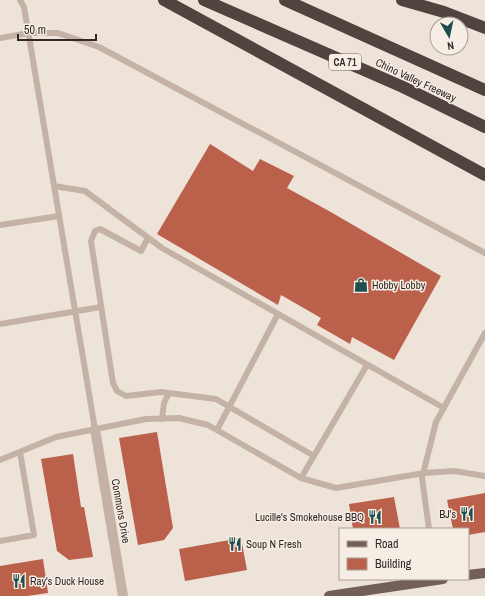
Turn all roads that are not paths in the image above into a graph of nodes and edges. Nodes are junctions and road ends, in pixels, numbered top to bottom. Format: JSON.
{"nodes":[{"id":1,"x":20,"y":0,"type":"edge"},
{"id":2,"x":164,"y":0,"type":"edge"},
{"id":3,"x":204,"y":0,"type":"edge"},
{"id":4,"x":285,"y":0,"type":"edge"},
{"id":5,"x":402,"y":0,"type":"edge"},
{"id":6,"x":485,"y":28,"type":"edge"},
{"id":7,"x":29,"y":33,"type":"junction"},
{"id":8,"x":0,"y":38,"type":"edge"},
{"id":9,"x":485,"y":90,"type":"edge"},
{"id":10,"x":485,"y":127,"type":"edge"},
{"id":11,"x":485,"y":175,"type":"edge"},
{"id":12,"x":54,"y":186,"type":"junction"},
{"id":13,"x":59,"y":216,"type":"junction"},
{"id":14,"x":0,"y":225,"type":"edge"},
{"id":15,"x":148,"y":238,"type":"junction"},
{"id":16,"x":485,"y":253,"type":"edge"},
{"id":17,"x":101,"y":307,"type":"junction"},
{"id":18,"x":75,"y":312,"type":"junction"},
{"id":19,"x":278,"y":314,"type":"junction"},
{"id":20,"x":0,"y":324,"type":"edge"},
{"id":21,"x":485,"y":333,"type":"edge"},
{"id":22,"x":367,"y":365,"type":"junction"},
{"id":23,"x":169,"y":393,"type":"junction"},
{"id":24,"x":229,"y":407,"type":"junction"},
{"id":25,"x":444,"y":408,"type":"junction"},
{"id":26,"x":162,"y":419,"type":"junction"},
{"id":27,"x":95,"y":429,"type":"junction"},
{"id":28,"x":217,"y":430,"type":"junction"},
{"id":29,"x":20,"y":452,"type":"junction"},
{"id":30,"x":314,"y":456,"type":"junction"},
{"id":31,"x":0,"y":460,"type":"edge"},
{"id":32,"x":424,"y":472,"type":"junction"},
{"id":33,"x":485,"y":476,"type":"edge"},
{"id":34,"x":301,"y":478,"type":"junction"},
{"id":35,"x":429,"y":528,"type":"edge"},
{"id":36,"x":0,"y":541,"type":"edge"},
{"id":37,"x":485,"y":573,"type":"edge"},
{"id":38,"x":469,"y":575,"type":"edge"},
{"id":39,"x":432,"y":580,"type":"edge"},
{"id":40,"x":123,"y":596,"type":"edge"},
{"id":41,"x":330,"y":596,"type":"edge"}],
"edges":[{"from":1,"to":7,"type":"lane"},
{"from":2,"to":11,"type":"highway"},
{"from":3,"to":10,"type":"highway","name":"Chino Valley Freeway","number":"CA 71"},
{"from":4,"to":9,"type":"highway","name":"Chino Valley Freeway"},
{"from":5,"to":6,"type":"highway"},
{"from":7,"to":8,"type":"lane"},
{"from":7,"to":12,"type":"lane"},
{"from":7,"to":16,"type":"lane"},
{"from":12,"to":13,"type":"lane"},
{"from":12,"to":15,"type":"lane"},
{"from":13,"to":14,"type":"lane"},
{"from":13,"to":18,"type":"lane"},
{"from":15,"to":17,"type":"lane"},
{"from":15,"to":19,"type":"lane"},
{"from":17,"to":18,"type":"lane"},
{"from":17,"to":23,"type":"lane"},
{"from":18,"to":20,"type":"lane"},
{"from":18,"to":27,"type":"lane"},
{"from":19,"to":22,"type":"lane"},
{"from":19,"to":24,"type":"lane"},
{"from":21,"to":25,"type":"lane"},
{"from":22,"to":25,"type":"lane"},
{"from":22,"to":30,"type":"lane"},
{"from":23,"to":24,"type":"lane"},
{"from":23,"to":26,"type":"lane"},
{"from":24,"to":28,"type":"lane"},
{"from":24,"to":30,"type":"lane"},
{"from":25,"to":32,"type":"lane"},
{"from":26,"to":27,"type":"lane"},
{"from":26,"to":28,"type":"lane"},
{"from":27,"to":29,"type":"lane"},
{"from":27,"to":40,"type":"street","name":"Commons Drive"},
{"from":28,"to":34,"type":"lane"},
{"from":29,"to":31,"type":"lane"},
{"from":29,"to":36,"type":"lane"},
{"from":30,"to":34,"type":"lane"},
{"from":32,"to":33,"type":"lane"},
{"from":32,"to":34,"type":"lane"},
{"from":32,"to":35,"type":"lane"},
{"from":37,"to":38,"type":"main road"},
{"from":39,"to":41,"type":"main road"}]}
